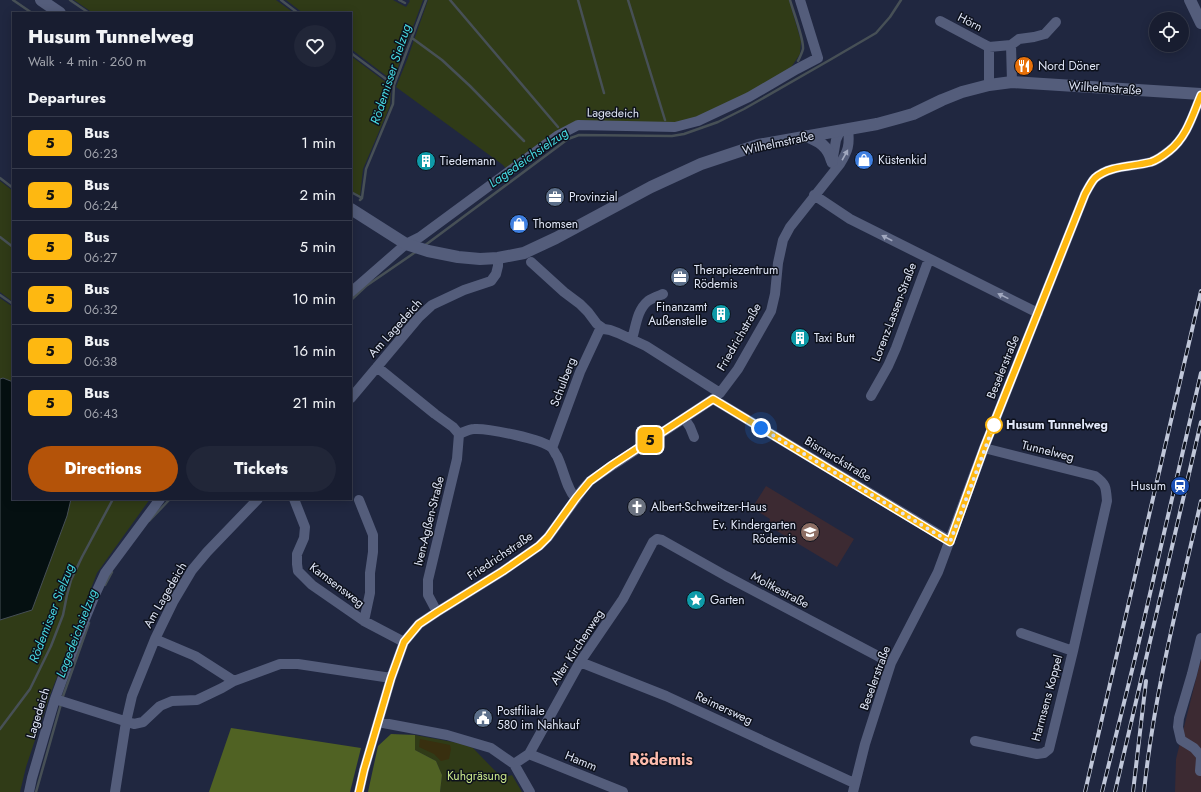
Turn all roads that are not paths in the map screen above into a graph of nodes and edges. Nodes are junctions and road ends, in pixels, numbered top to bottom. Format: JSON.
{"nodes":[{"id":1,"x":41,"y":0,"type":"edge"},
{"id":2,"x":800,"y":0,"type":"edge"},
{"id":3,"x":1190,"y":0,"type":"edge"},
{"id":4,"x":59,"y":12,"type":"edge"},
{"id":5,"x":940,"y":21,"type":"dead end"},
{"id":6,"x":1056,"y":22,"type":"dead end"},
{"id":7,"x":1201,"y":23,"type":"edge"},
{"id":8,"x":1011,"y":45,"type":"junction"},
{"id":9,"x":989,"y":46,"type":"junction"},
{"id":10,"x":1012,"y":82,"type":"junction"},
{"id":11,"x":989,"y":85,"type":"junction"},
{"id":12,"x":1201,"y":94,"type":"edge"},
{"id":13,"x":844,"y":130,"type":"junction"},
{"id":14,"x":806,"y":136,"type":"junction"},
{"id":15,"x":832,"y":160,"type":"junction"},
{"id":16,"x":829,"y":177,"type":"junction"},
{"id":17,"x":814,"y":195,"type":"junction"},
{"id":18,"x":352,"y":210,"type":"edge"},
{"id":19,"x":406,"y":244,"type":"junction"},
{"id":20,"x":498,"y":258,"type":"junction"},
{"id":21,"x":929,"y":259,"type":"junction"},
{"id":22,"x":531,"y":262,"type":"dead end"},
{"id":23,"x":352,"y":291,"type":"edge"},
{"id":24,"x":663,"y":294,"type":"dead end"},
{"id":25,"x":1038,"y":313,"type":"junction"},
{"id":26,"x":601,"y":327,"type":"junction"},
{"id":27,"x":632,"y":339,"type":"junction"},
{"id":28,"x":377,"y":367,"type":"junction"},
{"id":29,"x":716,"y":396,"type":"junction"},
{"id":30,"x":871,"y":396,"type":"dead end"},
{"id":31,"x":352,"y":397,"type":"edge"},
{"id":32,"x":684,"y":418,"type":"junction"},
{"id":33,"x":459,"y":434,"type":"junction"},
{"id":34,"x":694,"y":437,"type":"dead end"},
{"id":35,"x":552,"y":448,"type":"junction"},
{"id":36,"x":984,"y":448,"type":"junction"},
{"id":37,"x":1104,"y":482,"type":"joint"},
{"id":38,"x":576,"y":498,"type":"junction"},
{"id":39,"x":159,"y":500,"type":"edge"},
{"id":40,"x":257,"y":500,"type":"edge"},
{"id":41,"x":294,"y":500,"type":"edge"},
{"id":42,"x":359,"y":500,"type":"dead end"},
{"id":43,"x":657,"y":539,"type":"joint"},
{"id":44,"x":950,"y":542,"type":"junction"},
{"id":45,"x":437,"y":612,"type":"junction"},
{"id":46,"x":364,"y":621,"type":"junction"},
{"id":47,"x":1021,"y":633,"type":"dead end"},
{"id":48,"x":1201,"y":638,"type":"edge"},
{"id":49,"x":155,"y":639,"type":"junction"},
{"id":50,"x":404,"y":642,"type":"junction"},
{"id":51,"x":1073,"y":651,"type":"junction"},
{"id":52,"x":580,"y":662,"type":"junction"},
{"id":53,"x":891,"y":663,"type":"junction"},
{"id":54,"x":391,"y":678,"type":"junction"},
{"id":55,"x":234,"y":681,"type":"junction"},
{"id":56,"x":55,"y":698,"type":"junction"},
{"id":57,"x":126,"y":722,"type":"junction"},
{"id":58,"x":378,"y":722,"type":"junction"},
{"id":59,"x":975,"y":741,"type":"dead end"},
{"id":60,"x":529,"y":754,"type":"junction"},
{"id":61,"x":1201,"y":757,"type":"edge"},
{"id":62,"x":514,"y":764,"type":"junction"},
{"id":63,"x":1200,"y":770,"type":"dead end"},
{"id":64,"x":854,"y":788,"type":"edge"},
{"id":65,"x":29,"y":792,"type":"edge"},
{"id":66,"x":115,"y":792,"type":"edge"},
{"id":67,"x":359,"y":792,"type":"edge"},
{"id":68,"x":530,"y":792,"type":"edge"},
{"id":69,"x":623,"y":792,"type":"edge"}],
"edges":[{"from":1,"to":4,"type":"street"},
{"from":2,"to":19,"type":"street","name":"Lagedeich"},
{"from":3,"to":7,"type":"street"},
{"from":5,"to":9,"type":"street","name":"Hörn"},
{"from":6,"to":8,"type":"street","name":"Hörn"},
{"from":8,"to":9,"type":"street","name":"Hörn"},
{"from":8,"to":10,"type":"street"},
{"from":9,"to":11,"type":"street","name":"Hörn"},
{"from":10,"to":11,"type":"street","name":"Wilhelmstraße"},
{"from":10,"to":12,"type":"street","name":"Wilhelmstraße"},
{"from":11,"to":13,"type":"street","name":"Wilhelmstraße"},
{"from":12,"to":25,"type":"street","name":"Beselerstraße"},
{"from":13,"to":14,"type":"street","name":"Wilhelmstraße"},
{"from":13,"to":15,"type":"street","name":"Friedrichstraße"},
{"from":16,"to":13,"type":"street","name":"Friedrichstraße","one_way":true},
{"from":14,"to":15,"type":"street"},
{"from":14,"to":20,"type":"street","name":"Wilhelmstraße"},
{"from":15,"to":16,"type":"street","name":"Friedrichstraße"},
{"from":16,"to":17,"type":"street","name":"Friedrichstraße"},
{"from":21,"to":17,"type":"street","name":"Lorenz-Lassen-Straße","one_way":true},
{"from":17,"to":29,"type":"street","name":"Friedrichstraße"},
{"from":18,"to":19,"type":"street","name":"Wilhelmstraße"},
{"from":19,"to":20,"type":"street","name":"Wilhelmstraße"},
{"from":19,"to":23,"type":"street","name":"Lagedeich"},
{"from":20,"to":28,"type":"street","name":"Am Lagedeich"},
{"from":25,"to":21,"type":"street","name":"Lorenz-Lassen-Straße","one_way":true},
{"from":21,"to":30,"type":"street","name":"Lorenz-Lassen-Straße"},
{"from":22,"to":26,"type":"street"},
{"from":24,"to":27,"type":"street"},
{"from":25,"to":36,"type":"street","name":"Beselerstraße"},
{"from":26,"to":27,"type":"street"},
{"from":26,"to":35,"type":"street","name":"Schulberg"},
{"from":27,"to":29,"type":"street"},
{"from":28,"to":31,"type":"street","name":"Am Lagedeich"},
{"from":28,"to":33,"type":"street"},
{"from":29,"to":32,"type":"street","name":"Friedrichstraße"},
{"from":29,"to":44,"type":"street","name":"Bismarckstraße"},
{"from":32,"to":34,"type":"street"},
{"from":32,"to":38,"type":"street","name":"Friedrichstraße"},
{"from":33,"to":35,"type":"street"},
{"from":33,"to":45,"type":"street","name":"Iven-Agßen-Straße"},
{"from":35,"to":38,"type":"street"},
{"from":36,"to":37,"type":"street","name":"Tunnelweg"},
{"from":36,"to":44,"type":"street","name":"Beselerstraße"},
{"from":37,"to":51,"type":"street","name":"Harmsens Koppel"},
{"from":38,"to":45,"type":"street","name":"Friedrichstraße"},
{"from":39,"to":56,"type":"street","name":"Lagedeich"},
{"from":40,"to":49,"type":"street","name":"Am Lagedeich"},
{"from":41,"to":46,"type":"street","name":"Kamsensweg"},
{"from":42,"to":46,"type":"street","name":"Kamsensweg"},
{"from":43,"to":52,"type":"street","name":"Alter Kirchenweg"},
{"from":43,"to":53,"type":"street","name":"Moltkestraße"},
{"from":44,"to":53,"type":"street","name":"Beselerstraße"},
{"from":45,"to":50,"type":"street","name":"Friedrichstraße"},
{"from":46,"to":50,"type":"street","name":"Kamsensweg"},
{"from":47,"to":51,"type":"street","name":"Harmsens Koppel"},
{"from":48,"to":61,"type":"street"},
{"from":49,"to":55,"type":"street"},
{"from":49,"to":57,"type":"street","name":"Am Lagedeich"},
{"from":50,"to":54,"type":"street","name":"Friedrichstraße"},
{"from":51,"to":59,"type":"street","name":"Harmsens Koppel"},
{"from":52,"to":60,"type":"street","name":"Alter Kirchenweg"},
{"from":52,"to":64,"type":"street","name":"Reimersweg"},
{"from":53,"to":64,"type":"street","name":"Beselerstraße"},
{"from":54,"to":55,"type":"street"},
{"from":54,"to":58,"type":"street","name":"Friedrichstraße"},
{"from":55,"to":57,"type":"street"},
{"from":56,"to":57,"type":"street"},
{"from":56,"to":65,"type":"street","name":"Lagedeich"},
{"from":57,"to":66,"type":"street","name":"Am Lagedeich"},
{"from":58,"to":62,"type":"street"},
{"from":58,"to":67,"type":"street","name":"Friedrichstraße"},
{"from":60,"to":62,"type":"street","name":"Alter Kirchenweg"},
{"from":60,"to":69,"type":"street","name":"Hamm"},
{"from":61,"to":63,"type":"street"},
{"from":62,"to":68,"type":"street"}]}
